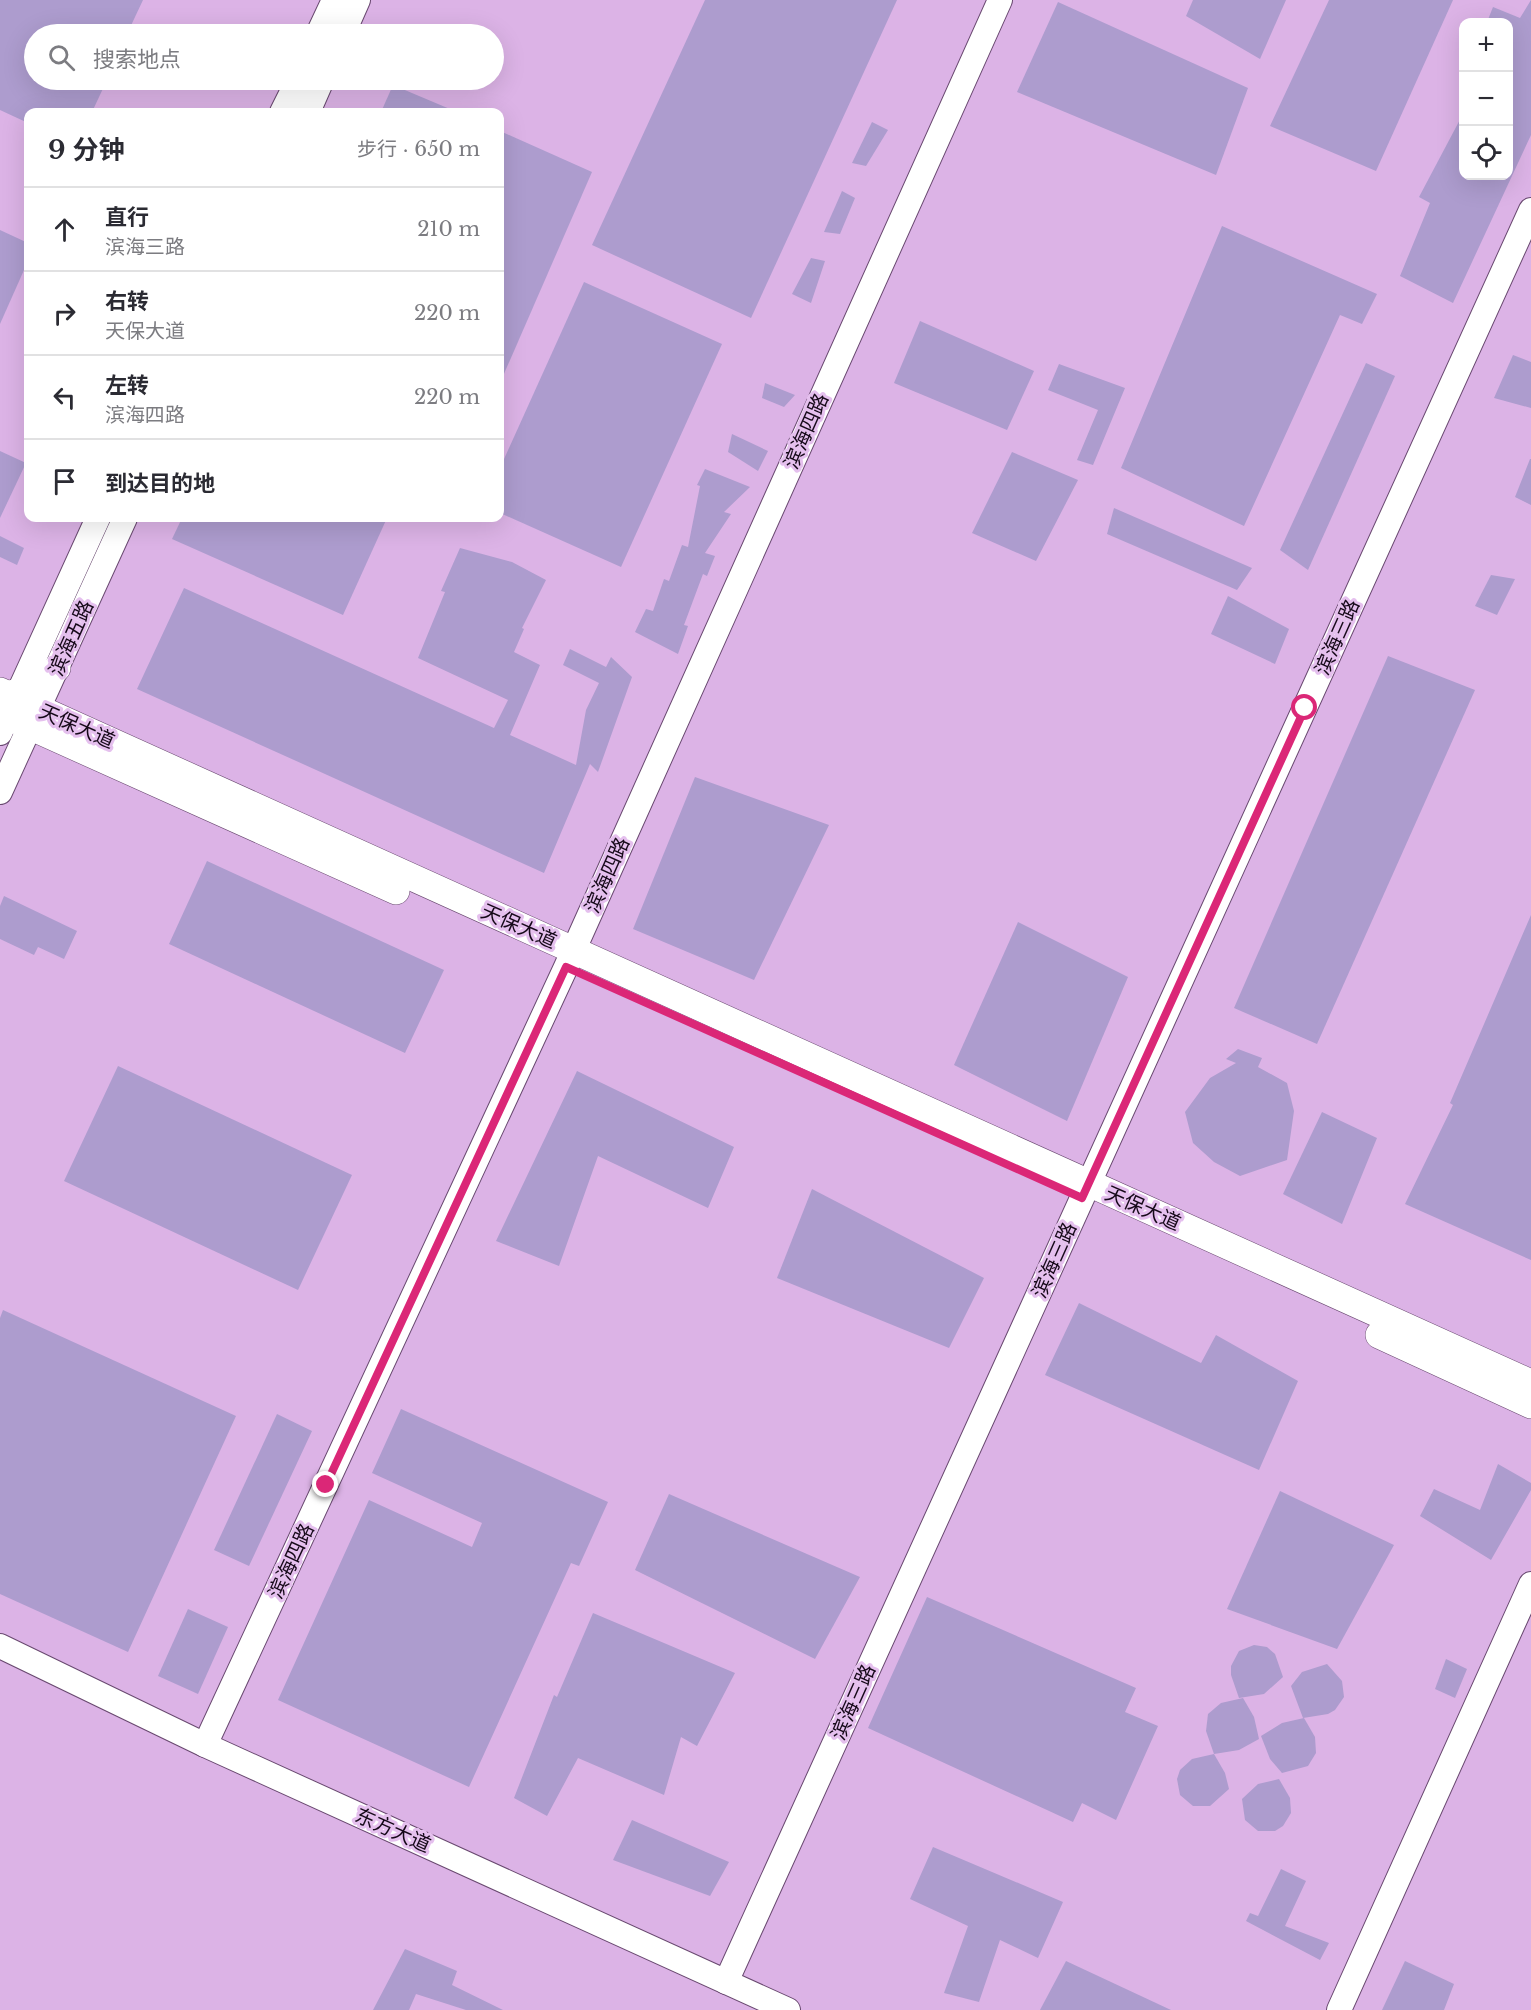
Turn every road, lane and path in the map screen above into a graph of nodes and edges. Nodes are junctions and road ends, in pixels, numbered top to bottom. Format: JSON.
{"nodes":[{"id":1,"x":334,"y":0,"type":"edge"},
{"id":2,"x":358,"y":0,"type":"edge"},
{"id":3,"x":1000,"y":0,"type":"edge"},
{"id":4,"x":323,"y":24,"type":"edge"},
{"id":5,"x":347,"y":24,"type":"edge"},
{"id":6,"x":292,"y":90,"type":"edge"},
{"id":7,"x":318,"y":90,"type":"edge"},
{"id":8,"x":284,"y":108,"type":"edge"},
{"id":9,"x":310,"y":108,"type":"edge"},
{"id":10,"x":1531,"y":210,"type":"edge"},
{"id":11,"x":97,"y":522,"type":"edge"},
{"id":12,"x":123,"y":522,"type":"edge"},
{"id":13,"x":46,"y":662,"type":"junction"},
{"id":14,"x":11,"y":705,"type":"edge"},
{"id":15,"x":0,"y":792,"type":"edge"},
{"id":16,"x":569,"y":959,"type":"junction"},
{"id":17,"x":1086,"y":1191,"type":"junction"},
{"id":18,"x":1531,"y":1383,"type":"edge"},
{"id":19,"x":1531,"y":1405,"type":"edge"},
{"id":20,"x":1531,"y":1584,"type":"edge"},
{"id":21,"x":0,"y":1646,"type":"edge"},
{"id":22,"x":205,"y":1745,"type":"junction"},
{"id":23,"x":726,"y":1982,"type":"junction"},
{"id":24,"x":788,"y":2010,"type":"edge"},
{"id":25,"x":1338,"y":2010,"type":"edge"}],
"edges":[{"from":1,"to":4,"type":"street"},
{"from":2,"to":5,"type":"street"},
{"from":3,"to":16,"type":"street","name":"滨海四路"},
{"from":6,"to":8,"type":"street"},
{"from":7,"to":9,"type":"street"},
{"from":10,"to":17,"type":"street","name":"滨海三路"},
{"from":11,"to":13,"type":"street","name":"滨海五路"},
{"from":12,"to":13,"type":"street","name":"滨海五路"},
{"from":13,"to":14,"type":"main road"},
{"from":14,"to":15,"type":"street"},
{"from":14,"to":16,"type":"main road","name":"天保大道"},
{"from":16,"to":17,"type":"main road","name":"天保大道"},
{"from":16,"to":22,"type":"street","name":"滨海四路"},
{"from":17,"to":18,"type":"main road","name":"天保大道"},
{"from":17,"to":19,"type":"main road","name":"天保大道"},
{"from":17,"to":23,"type":"street","name":"滨海三路"},
{"from":20,"to":25,"type":"street"},
{"from":21,"to":22,"type":"street","name":"东方大道"},
{"from":22,"to":23,"type":"street","name":"东方大道"},
{"from":23,"to":24,"type":"street","name":"东方大道"}]}
